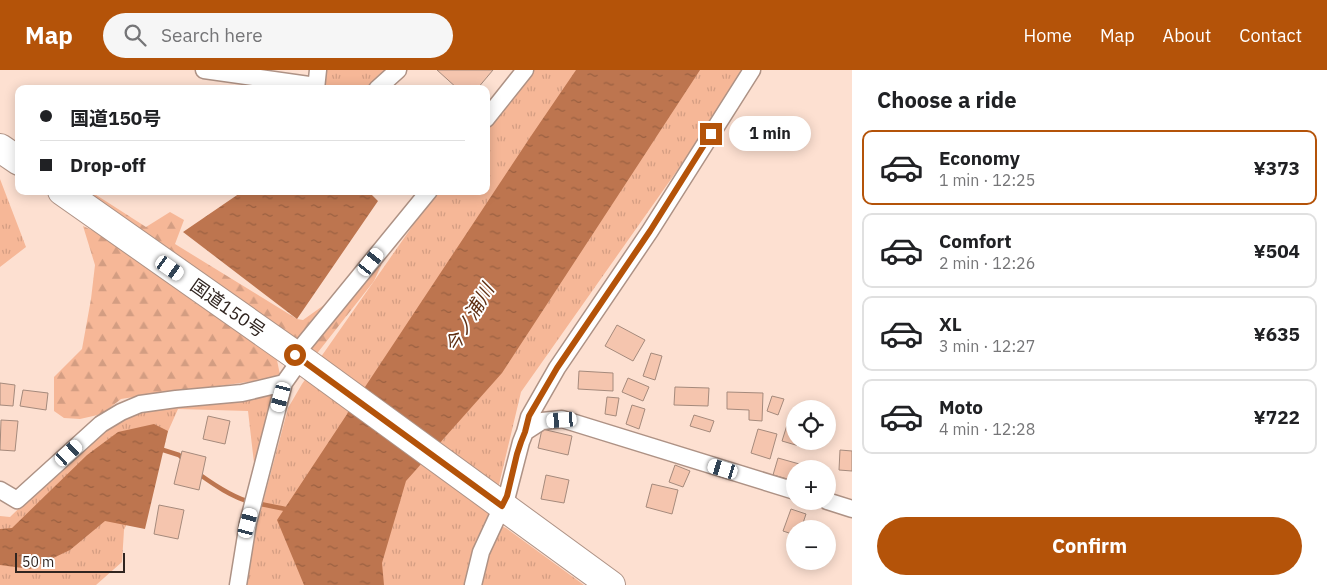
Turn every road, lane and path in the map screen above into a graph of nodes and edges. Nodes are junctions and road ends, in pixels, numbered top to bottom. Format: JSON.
{"nodes":[{"id":1,"x":204,"y":70,"type":"edge"},
{"id":2,"x":398,"y":70,"type":"edge"},
{"id":3,"x":509,"y":70,"type":"edge"},
{"id":4,"x":526,"y":70,"type":"edge"},
{"id":5,"x":752,"y":70,"type":"edge"},
{"id":6,"x":317,"y":82,"type":"edge"},
{"id":7,"x":381,"y":85,"type":"edge"},
{"id":8,"x":500,"y":102,"type":"junction"},
{"id":9,"x":490,"y":114,"type":"edge"},
{"id":10,"x":0,"y":148,"type":"edge"},
{"id":11,"x":15,"y":158,"type":"edge"},
{"id":12,"x":68,"y":195,"type":"edge"},
{"id":13,"x":425,"y":195,"type":"edge"},
{"id":14,"x":301,"y":359,"type":"junction"},
{"id":15,"x":284,"y":383,"type":"junction"},
{"id":16,"x":525,"y":432,"type":"junction"},
{"id":17,"x":786,"y":488,"type":"edge"},
{"id":18,"x":0,"y":490,"type":"edge"},
{"id":19,"x":494,"y":500,"type":"junction"},
{"id":20,"x":836,"y":504,"type":"edge"},
{"id":21,"x":852,"y":509,"type":"edge"},
{"id":22,"x":238,"y":585,"type":"edge"},
{"id":23,"x":472,"y":585,"type":"edge"},
{"id":24,"x":611,"y":585,"type":"edge"}],
"edges":[{"from":1,"to":6,"type":"street"},
{"from":2,"to":7,"type":"street"},
{"from":3,"to":8,"type":"street"},
{"from":4,"to":8,"type":"street"},
{"from":5,"to":16,"type":"street"},
{"from":8,"to":9,"type":"street"},
{"from":10,"to":11,"type":"highway"},
{"from":12,"to":14,"type":"highway","name":"国道150号"},
{"from":13,"to":14,"type":"street"},
{"from":14,"to":15,"type":"street"},
{"from":14,"to":19,"type":"highway","name":"国道150号"},
{"from":15,"to":18,"type":"street"},
{"from":15,"to":22,"type":"street"},
{"from":16,"to":17,"type":"street"},
{"from":16,"to":19,"type":"street"},
{"from":19,"to":23,"type":"street"},
{"from":19,"to":24,"type":"highway","name":"国道150号"},
{"from":20,"to":21,"type":"street"}]}
